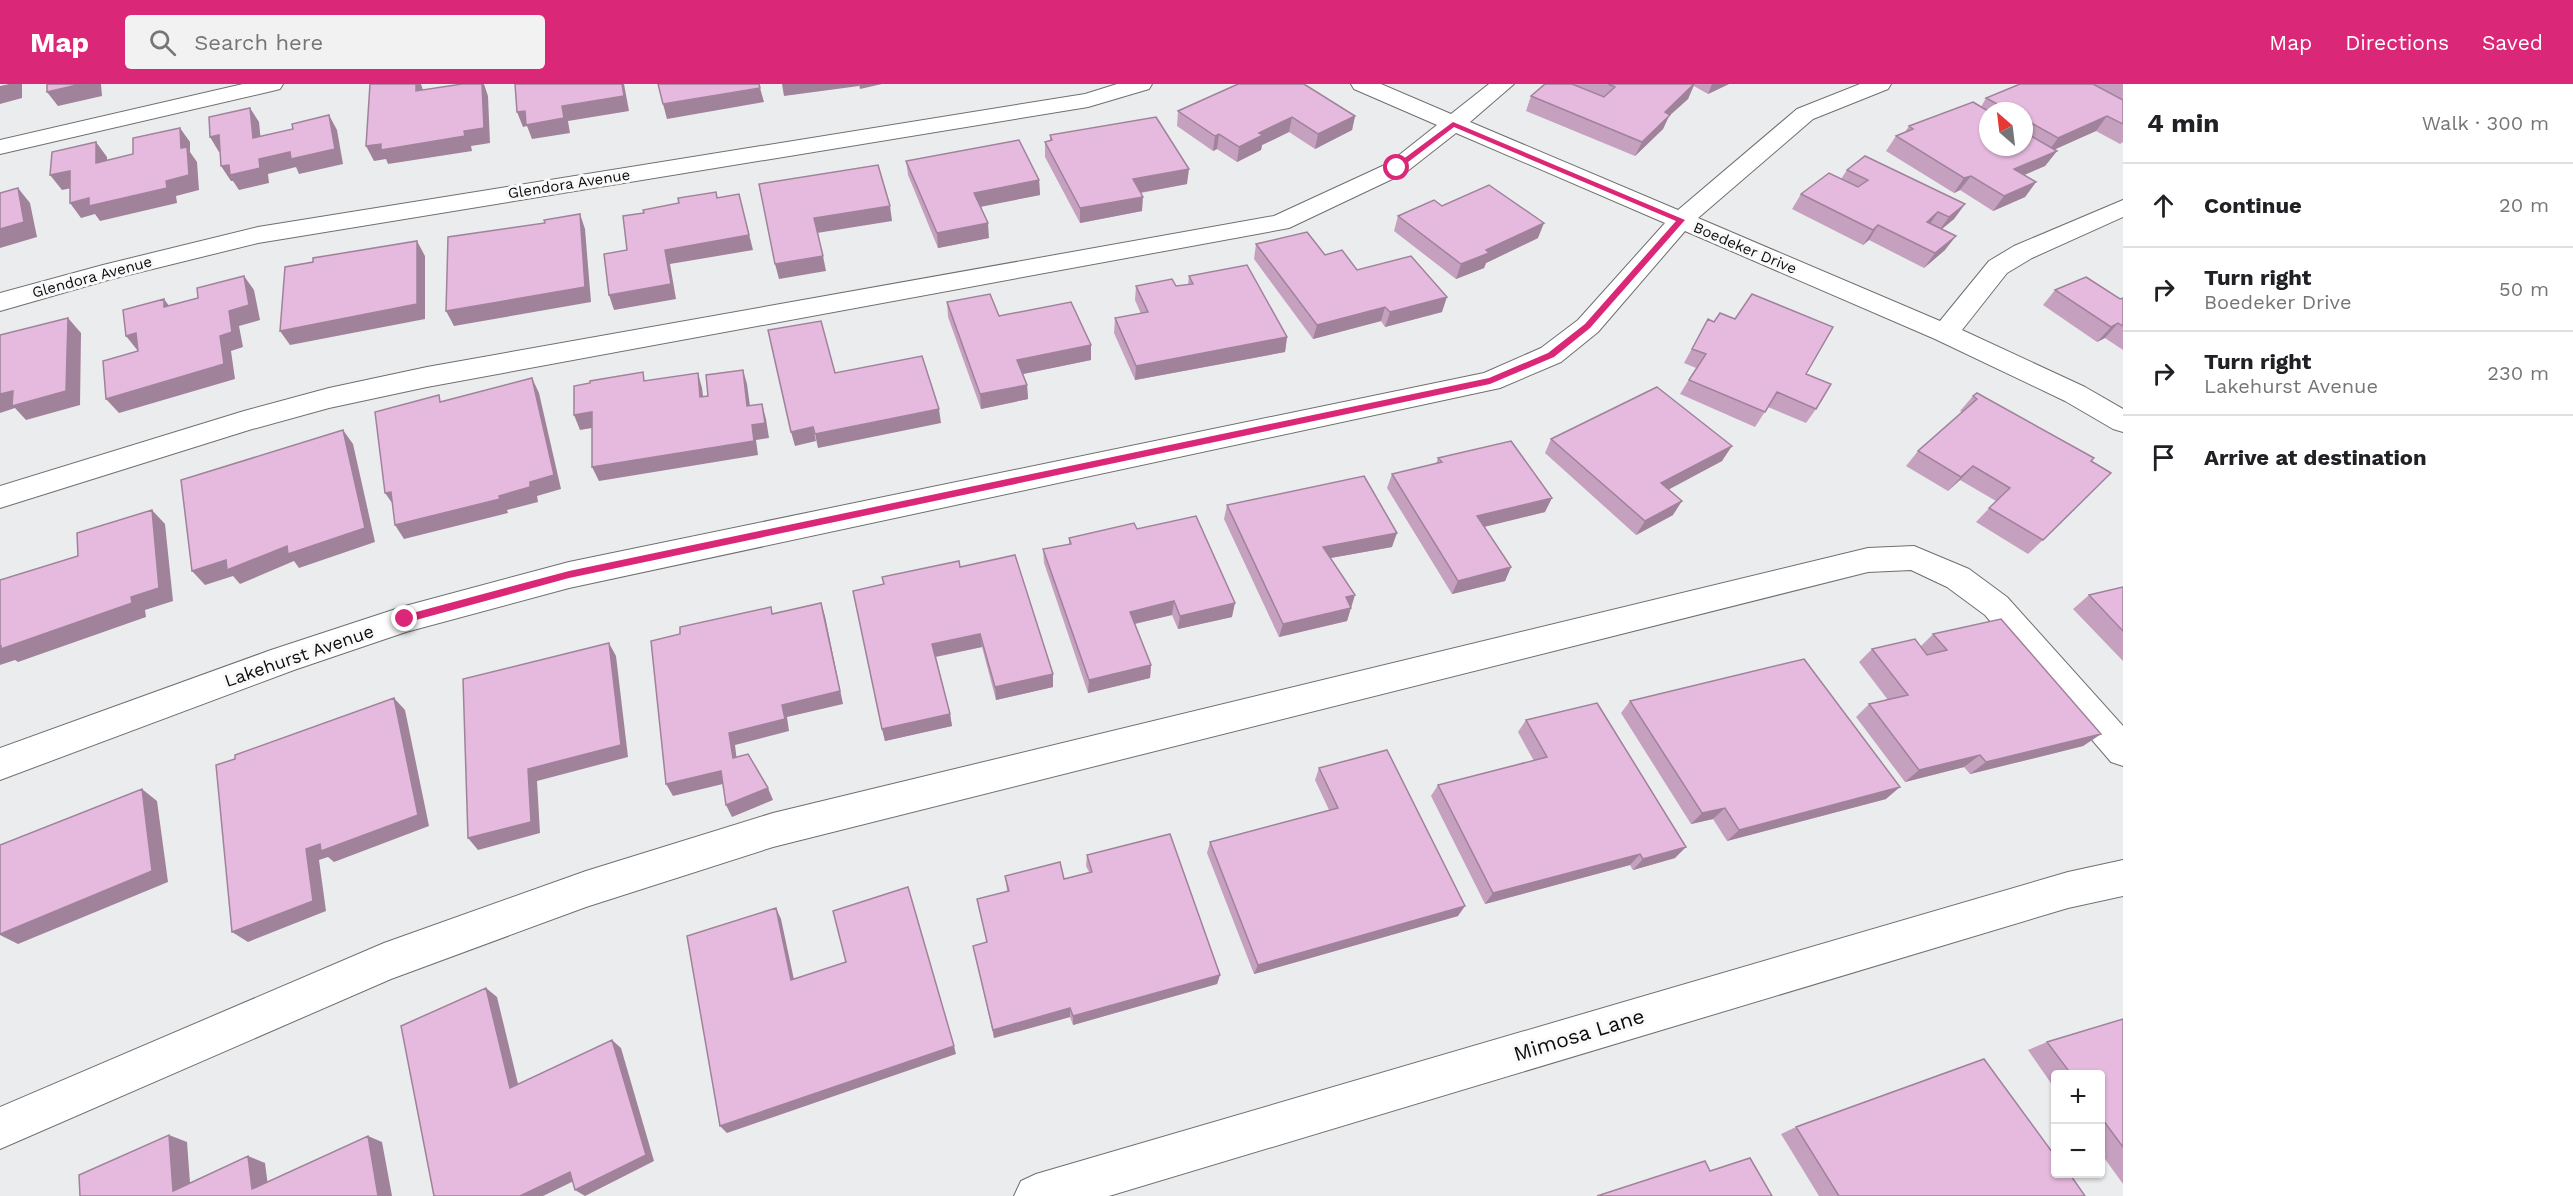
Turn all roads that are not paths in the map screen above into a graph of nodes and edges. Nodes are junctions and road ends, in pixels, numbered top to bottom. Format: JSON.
{"nodes":[{"id":1,"x":272,"y":84,"type":"edge"},
{"id":2,"x":1141,"y":84,"type":"edge"},
{"id":3,"x":1362,"y":84,"type":"edge"},
{"id":4,"x":1503,"y":84,"type":"edge"},
{"id":5,"x":1880,"y":84,"type":"edge"},
{"id":6,"x":1453,"y":124,"type":"junction"},
{"id":7,"x":0,"y":147,"type":"edge"},
{"id":8,"x":2123,"y":208,"type":"edge"},
{"id":9,"x":1681,"y":220,"type":"junction"},
{"id":10,"x":0,"y":302,"type":"edge"},
{"id":11,"x":1946,"y":333,"type":"junction"},
{"id":12,"x":2123,"y":422,"type":"edge"},
{"id":13,"x":0,"y":497,"type":"edge"},
{"id":14,"x":2123,"y":750,"type":"edge"},
{"id":15,"x":0,"y":764,"type":"edge"},
{"id":16,"x":2123,"y":878,"type":"edge"},
{"id":17,"x":0,"y":1128,"type":"edge"},
{"id":18,"x":1036,"y":1196,"type":"edge"}],
"edges":[{"from":1,"to":7,"type":"street"},
{"from":2,"to":10,"type":"street","name":"Glendora Avenue"},
{"from":3,"to":6,"type":"street","name":"Boedeker Drive"},
{"from":4,"to":6,"type":"street"},
{"from":5,"to":9,"type":"street","name":"Lakehurst Avenue"},
{"from":6,"to":9,"type":"street","name":"Boedeker Drive"},
{"from":6,"to":13,"type":"street"},
{"from":8,"to":11,"type":"street"},
{"from":9,"to":11,"type":"street","name":"Boedeker Drive"},
{"from":9,"to":15,"type":"street","name":"Lakehurst Avenue"},
{"from":11,"to":12,"type":"street","name":"Boedeker Drive"},
{"from":14,"to":17,"type":"street"},
{"from":16,"to":18,"type":"street","name":"Mimosa Lane"}]}
